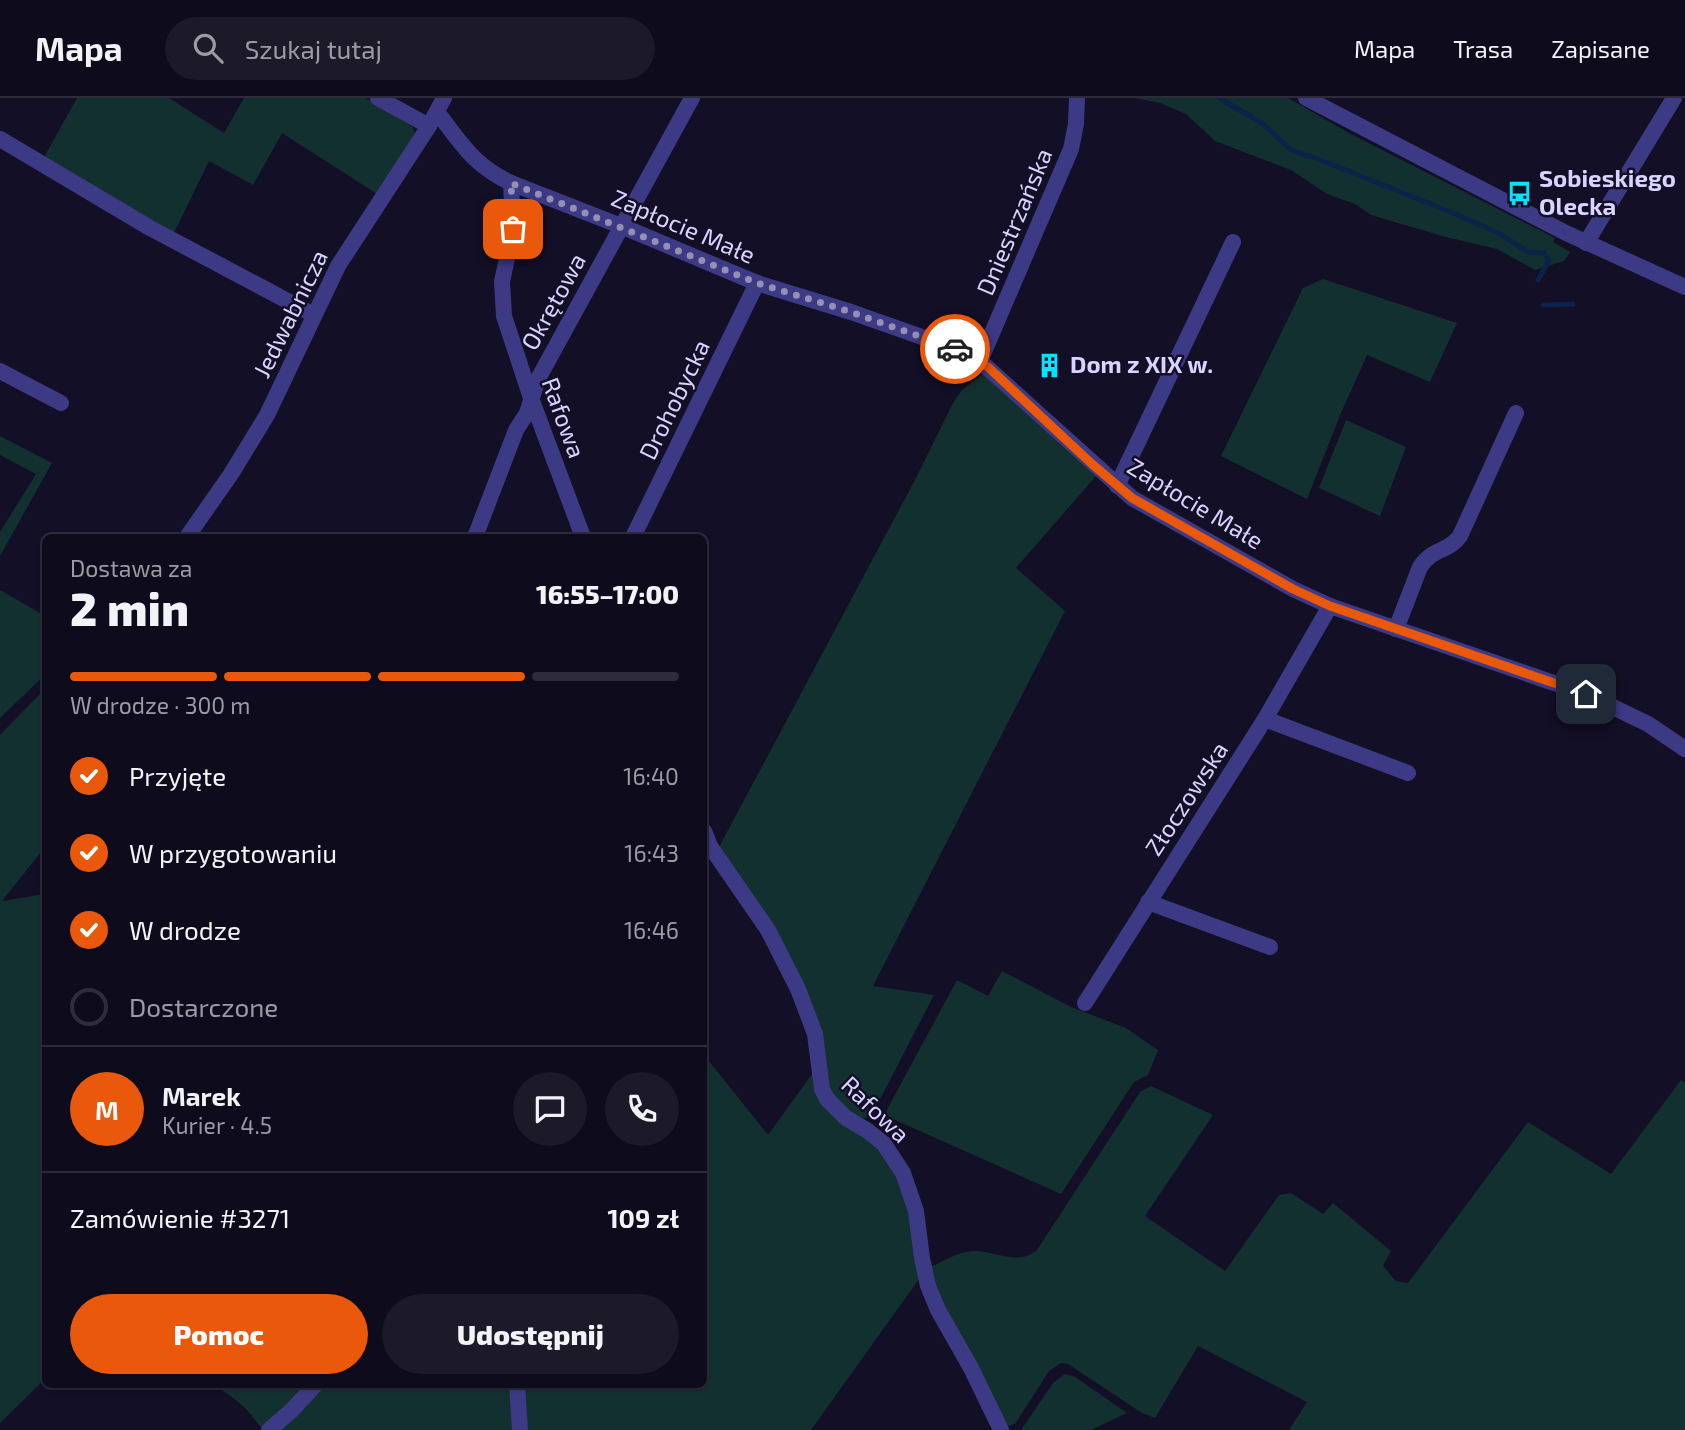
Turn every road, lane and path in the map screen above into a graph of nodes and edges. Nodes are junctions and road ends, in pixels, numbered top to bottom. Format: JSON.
{"nodes":[{"id":1,"x":378,"y":98,"type":"edge"},
{"id":2,"x":692,"y":98,"type":"edge"},
{"id":3,"x":1077,"y":98,"type":"edge"},
{"id":4,"x":1307,"y":98,"type":"edge"},
{"id":5,"x":1674,"y":98,"type":"edge"},
{"id":6,"x":437,"y":112,"type":"edge"},
{"id":7,"x":0,"y":139,"type":"edge"},
{"id":8,"x":511,"y":183,"type":"junction"},
{"id":9,"x":621,"y":226,"type":"junction"},
{"id":10,"x":1233,"y":242,"type":"dead end"},
{"id":11,"x":1586,"y":243,"type":"junction"},
{"id":12,"x":757,"y":283,"type":"junction"},
{"id":13,"x":1685,"y":287,"type":"edge"},
{"id":14,"x":314,"y":315,"type":"junction"},
{"id":15,"x":979,"y":360,"type":"junction"},
{"id":16,"x":0,"y":371,"type":"edge"},
{"id":17,"x":531,"y":398,"type":"junction"},
{"id":18,"x":61,"y":403,"type":"dead end"},
{"id":19,"x":1516,"y":413,"type":"dead end"},
{"id":20,"x":1117,"y":486,"type":"junction"},
{"id":21,"x":189,"y":534,"type":"edge"},
{"id":22,"x":476,"y":534,"type":"edge"},
{"id":23,"x":582,"y":534,"type":"edge"},
{"id":24,"x":634,"y":534,"type":"edge"},
{"id":25,"x":1330,"y":606,"type":"junction"},
{"id":26,"x":1396,"y":629,"type":"junction"},
{"id":27,"x":1265,"y":719,"type":"junction"},
{"id":28,"x":1685,"y":749,"type":"edge"},
{"id":29,"x":1408,"y":773,"type":"dead end"},
{"id":30,"x":707,"y":850,"type":"edge"},
{"id":31,"x":1148,"y":902,"type":"junction"},
{"id":32,"x":1270,"y":947,"type":"dead end"},
{"id":33,"x":1085,"y":1003,"type":"dead end"},
{"id":34,"x":312,"y":1388,"type":"edge"},
{"id":35,"x":517,"y":1388,"type":"edge"},
{"id":36,"x":269,"y":1430,"type":"edge"},
{"id":37,"x":520,"y":1430,"type":"edge"},
{"id":38,"x":1001,"y":1430,"type":"edge"}],
"edges":[{"from":1,"to":6,"type":"street"},
{"from":2,"to":9,"type":"street","name":"Okrętowa"},
{"from":3,"to":15,"type":"street","name":"Dniestrzańska"},
{"from":4,"to":11,"type":"street"},
{"from":5,"to":11,"type":"street"},
{"from":6,"to":8,"type":"street"},
{"from":6,"to":14,"type":"street","name":"Jedwabnicza"},
{"from":7,"to":14,"type":"street"},
{"from":8,"to":9,"type":"street","name":"Zapłocie Małe"},
{"from":8,"to":17,"type":"street","name":"Rafowa"},
{"from":9,"to":12,"type":"street","name":"Zapłocie Małe"},
{"from":9,"to":17,"type":"street","name":"Okrętowa"},
{"from":10,"to":20,"type":"street"},
{"from":11,"to":13,"type":"street"},
{"from":12,"to":15,"type":"street","name":"Zapłocie Małe"},
{"from":12,"to":24,"type":"street","name":"Drohobycka"},
{"from":14,"to":21,"type":"street","name":"Jedwabnicza"},
{"from":15,"to":20,"type":"street","name":"Zapłocie Małe"},
{"from":16,"to":18,"type":"street"},
{"from":17,"to":22,"type":"street","name":"Okrętowa"},
{"from":17,"to":23,"type":"street","name":"Rafowa"},
{"from":19,"to":26,"type":"street"},
{"from":20,"to":25,"type":"street","name":"Zapłocie Małe"},
{"from":25,"to":26,"type":"street","name":"Zapłocie Małe"},
{"from":25,"to":27,"type":"street","name":"Złoczowska"},
{"from":26,"to":28,"type":"street","name":"Zapłocie Małe"},
{"from":27,"to":29,"type":"street"},
{"from":27,"to":31,"type":"street","name":"Złoczowska"},
{"from":30,"to":38,"type":"street","name":"Rafowa"},
{"from":31,"to":32,"type":"street"},
{"from":31,"to":33,"type":"street","name":"Złoczowska"},
{"from":34,"to":36,"type":"street"},
{"from":35,"to":37,"type":"street"}]}
